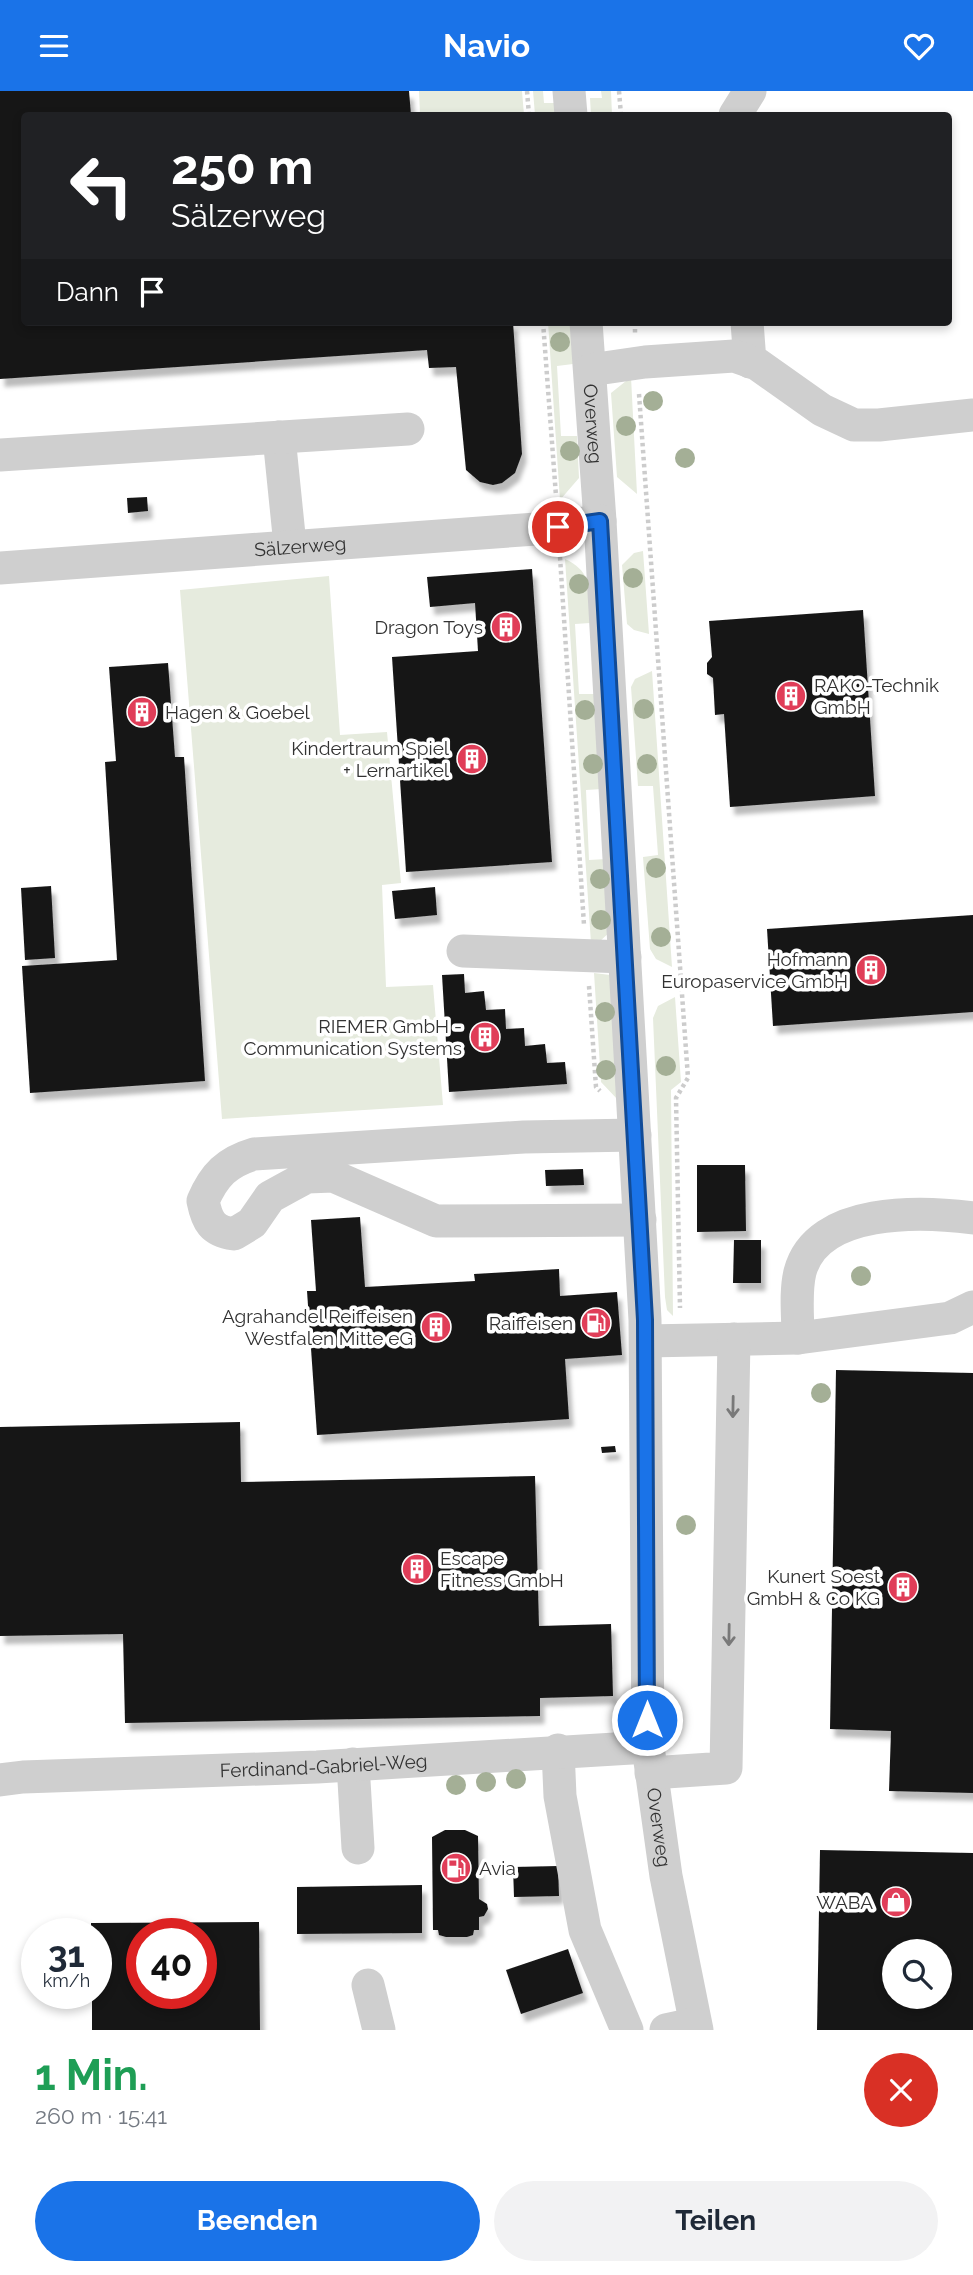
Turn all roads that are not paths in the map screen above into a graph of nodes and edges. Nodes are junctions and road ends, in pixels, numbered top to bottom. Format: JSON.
{"nodes":[{"id":1,"x":569,"y":91,"type":"edge"},
{"id":2,"x":750,"y":91,"type":"edge"},
{"id":3,"x":571,"y":112,"type":"edge"},
{"id":4,"x":737,"y":112,"type":"edge"},
{"id":5,"x":586,"y":326,"type":"edge"},
{"id":6,"x":747,"y":326,"type":"edge"},
{"id":7,"x":750,"y":362,"type":"junction"},
{"id":8,"x":590,"y":370,"type":"junction"},
{"id":9,"x":973,"y":415,"type":"edge"},
{"id":10,"x":408,"y":429,"type":"dead end"},
{"id":11,"x":279,"y":437,"type":"junction"},
{"id":12,"x":0,"y":455,"type":"edge"},
{"id":13,"x":600,"y":521,"type":"junction"},
{"id":14,"x":290,"y":545,"type":"junction"},
{"id":15,"x":0,"y":568,"type":"edge"},
{"id":16,"x":463,"y":951,"type":"dead end"},
{"id":17,"x":625,"y":957,"type":"junction"},
{"id":18,"x":635,"y":1129,"type":"junction"},
{"id":19,"x":973,"y":1218,"type":"edge"},
{"id":20,"x":640,"y":1220,"type":"junction"},
{"id":21,"x":973,"y":1307,"type":"edge"},
{"id":22,"x":798,"y":1338,"type":"junction"},
{"id":23,"x":734,"y":1339,"type":"junction"},
{"id":24,"x":646,"y":1341,"type":"junction"},
{"id":25,"x":558,"y":1750,"type":"junction"},
{"id":26,"x":649,"y":1760,"type":"junction"},
{"id":27,"x":353,"y":1764,"type":"junction"},
{"id":28,"x":0,"y":1780,"type":"edge"},
{"id":29,"x":358,"y":1848,"type":"dead end"},
{"id":30,"x":368,"y":1985,"type":"dead end"},
{"id":31,"x":685,"y":2028,"type":"edge"},
{"id":32,"x":379,"y":2030,"type":"edge"},
{"id":33,"x":627,"y":2030,"type":"edge"}],
"edges":[{"from":1,"to":3,"type":"street"},
{"from":2,"to":4,"type":"street"},
{"from":5,"to":8,"type":"street","name":"Overweg"},
{"from":6,"to":7,"type":"street"},
{"from":7,"to":8,"type":"street"},
{"from":7,"to":9,"type":"street"},
{"from":8,"to":13,"type":"street","name":"Overweg"},
{"from":10,"to":11,"type":"street"},
{"from":11,"to":12,"type":"street"},
{"from":11,"to":14,"type":"street"},
{"from":13,"to":14,"type":"street","name":"Sälzerweg"},
{"from":13,"to":17,"type":"street","name":"Overweg"},
{"from":14,"to":15,"type":"street","name":"Sälzerweg"},
{"from":16,"to":17,"type":"street"},
{"from":17,"to":18,"type":"street","name":"Overweg"},
{"from":18,"to":20,"type":"street","name":"Overweg"},
{"from":18,"to":20,"type":"street"},
{"from":19,"to":22,"type":"street"},
{"from":20,"to":24,"type":"street","name":"Overweg"},
{"from":21,"to":22,"type":"street"},
{"from":22,"to":23,"type":"street"},
{"from":23,"to":24,"type":"street"},
{"from":23,"to":26,"type":"street","name":"Ferdinand-Gabriel-Weg","one_way":true},
{"from":24,"to":26,"type":"street","name":"Overweg"},
{"from":25,"to":26,"type":"street","name":"Ferdinand-Gabriel-Weg"},
{"from":25,"to":27,"type":"street","name":"Ferdinand-Gabriel-Weg"},
{"from":25,"to":33,"type":"street"},
{"from":26,"to":31,"type":"street","name":"Overweg"},
{"from":27,"to":28,"type":"street","name":"Ferdinand-Gabriel-Weg"},
{"from":27,"to":29,"type":"street"},
{"from":30,"to":32,"type":"street"}]}
